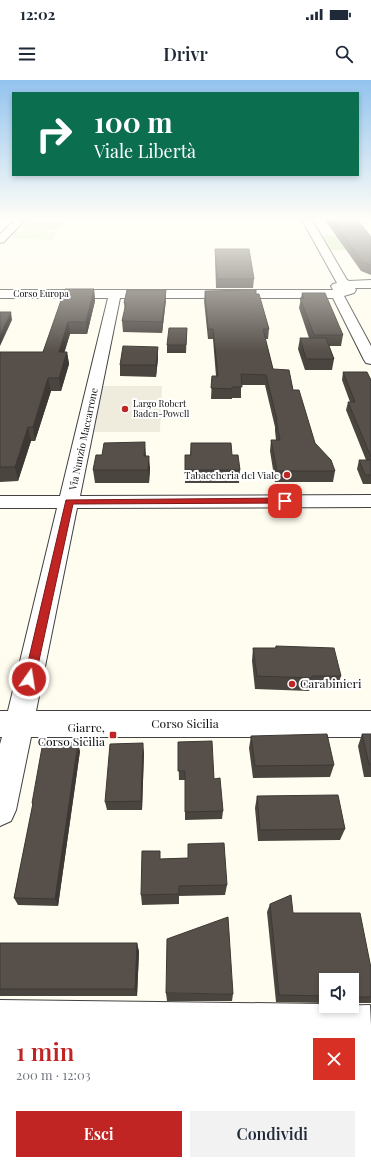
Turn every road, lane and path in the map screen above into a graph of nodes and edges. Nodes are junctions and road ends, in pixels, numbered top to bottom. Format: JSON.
{"nodes":[{"id":1,"x":323,"y":264,"type":"edge"},
{"id":2,"x":332,"y":264,"type":"edge"},
{"id":3,"x":371,"y":284,"type":"edge"},
{"id":4,"x":371,"y":288,"type":"edge"},
{"id":5,"x":344,"y":289,"type":"junction"},
{"id":6,"x":0,"y":294,"type":"edge"},
{"id":7,"x":115,"y":294,"type":"junction"},
{"id":8,"x":367,"y":337,"type":"edge"},
{"id":9,"x":371,"y":360,"type":"edge"},
{"id":10,"x":371,"y":501,"type":"edge"},
{"id":11,"x":0,"y":502,"type":"edge"},
{"id":12,"x":69,"y":502,"type":"junction"},
{"id":13,"x":10,"y":724,"type":"edge"},
{"id":14,"x":371,"y":724,"type":"edge"},
{"id":15,"x":0,"y":810,"type":"edge"},
{"id":16,"x":0,"y":1020,"type":"edge"},
{"id":17,"x":370,"y":1025,"type":"edge"}],
"edges":[{"from":1,"to":5,"type":"street"},
{"from":2,"to":5,"type":"street"},
{"from":3,"to":5,"type":"street"},
{"from":4,"to":5,"type":"street"},
{"from":5,"to":7,"type":"street","name":"Corso Europa"},
{"from":5,"to":8,"type":"street"},
{"from":6,"to":7,"type":"street","name":"Corso Europa"},
{"from":7,"to":12,"type":"street","name":"Via Nunzio Maccarrone"},
{"from":8,"to":9,"type":"street"},
{"from":10,"to":12,"type":"street"},
{"from":11,"to":12,"type":"street"},
{"from":12,"to":13,"type":"street","name":"Via Nunzio Maccarrone"},
{"from":13,"to":14,"type":"street","name":"Corso Sicilia"},
{"from":13,"to":15,"type":"street","name":"Via Nunzio Maccarrone"},
{"from":16,"to":17,"type":"street"}]}
